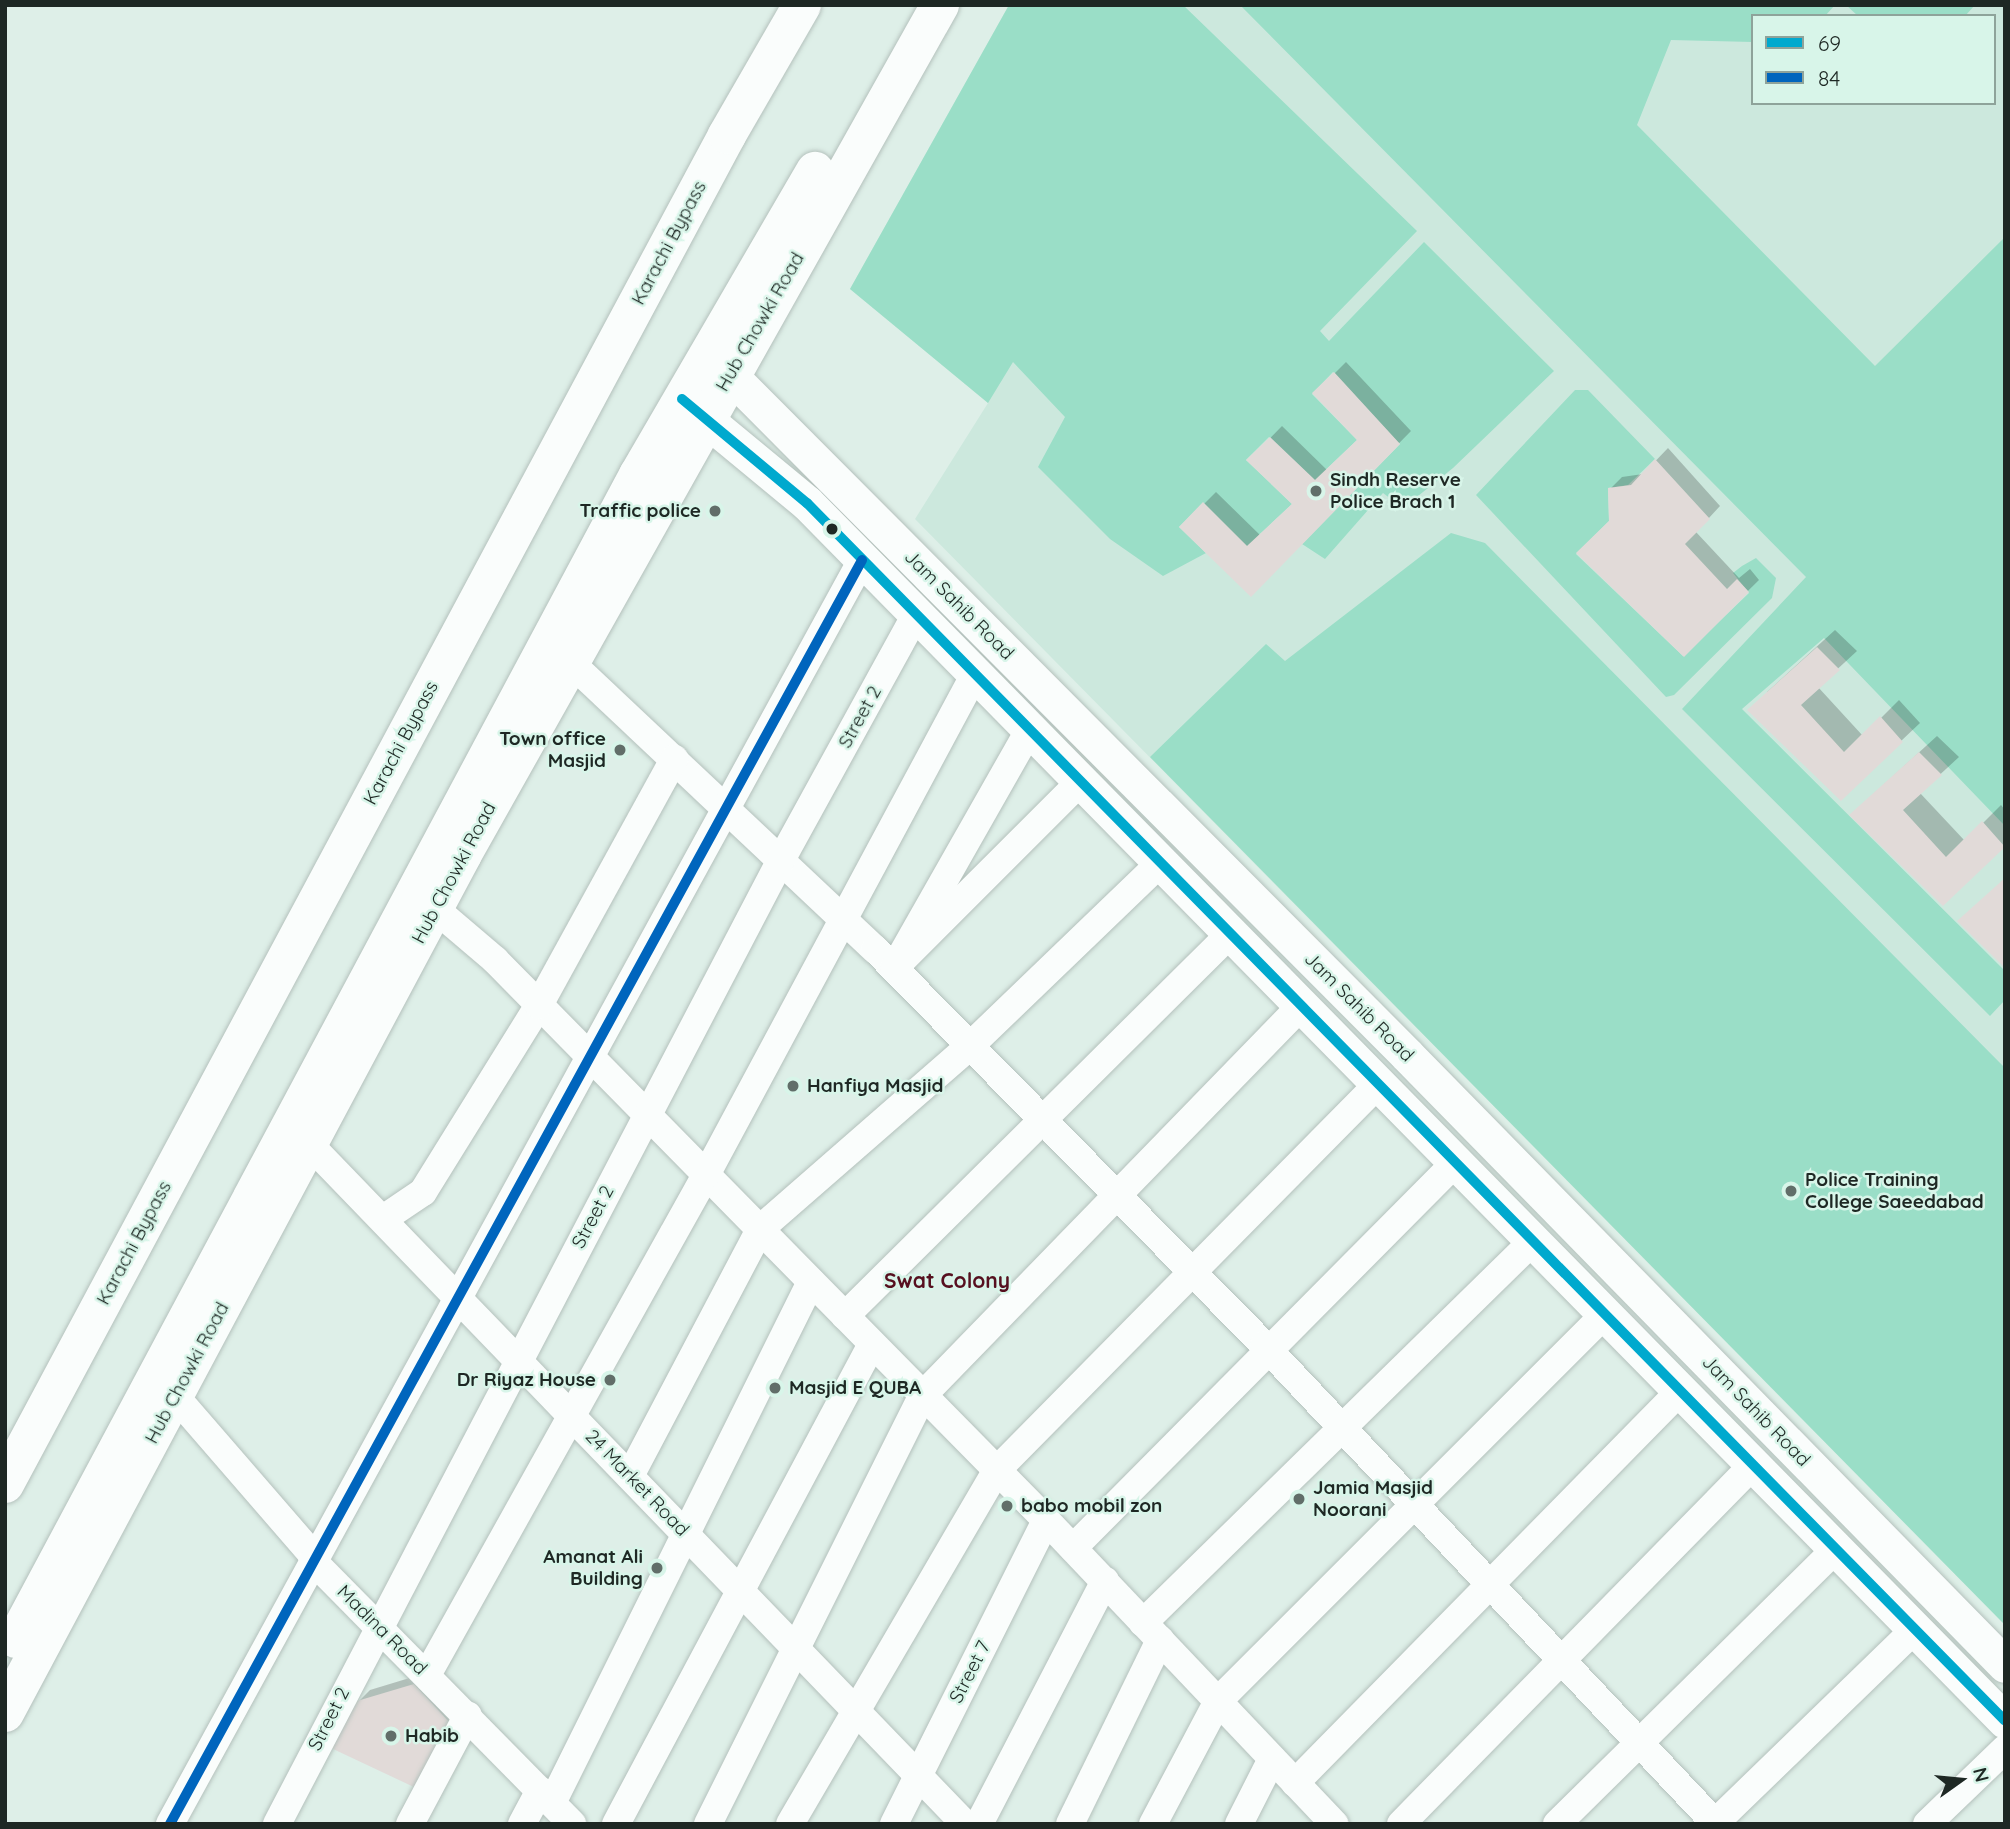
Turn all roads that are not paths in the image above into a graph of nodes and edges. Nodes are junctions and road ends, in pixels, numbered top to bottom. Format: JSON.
{"nodes":[{"id":1,"x":802,"y":5,"type":"edge"},
{"id":2,"x":909,"y":5,"type":"edge"},
{"id":3,"x":940,"y":5,"type":"edge"},
{"id":4,"x":719,"y":364,"type":"junction"},
{"id":5,"x":693,"y":409,"type":"junction"},
{"id":6,"x":832,"y":477,"type":"junction"},
{"id":7,"x":807,"y":503,"type":"junction"},
{"id":8,"x":862,"y":559,"type":"junction"},
{"id":9,"x":916,"y":614,"type":"junction"},
{"id":10,"x":570,"y":662,"type":"junction"},
{"id":11,"x":975,"y":674,"type":"junction"},
{"id":12,"x":1030,"y":729,"type":"junction"},
{"id":13,"x":674,"y":759,"type":"junction"},
{"id":14,"x":1080,"y":781,"type":"junction"},
{"id":15,"x":725,"y":807,"type":"junction"},
{"id":16,"x":781,"y":860,"type":"junction"},
{"id":17,"x":1161,"y":862,"type":"junction"},
{"id":18,"x":434,"y":908,"type":"junction"},
{"id":19,"x":844,"y":919,"type":"junction"},
{"id":20,"x":1231,"y":933,"type":"junction"},
{"id":21,"x":894,"y":968,"type":"junction"},
{"id":22,"x":539,"y":1005,"type":"junction"},
{"id":23,"x":1302,"y":1005,"type":"junction"},
{"id":24,"x":970,"y":1046,"type":"junction"},
{"id":25,"x":588,"y":1055,"type":"junction"},
{"id":26,"x":1379,"y":1083,"type":"junction"},
{"id":27,"x":647,"y":1115,"type":"junction"},
{"id":28,"x":1043,"y":1120,"type":"junction"},
{"id":29,"x":309,"y":1144,"type":"junction"},
{"id":30,"x":1457,"y":1161,"type":"junction"},
{"id":31,"x":706,"y":1175,"type":"junction"},
{"id":32,"x":1117,"y":1195,"type":"junction"},
{"id":33,"x":383,"y":1219,"type":"junction"},
{"id":34,"x":760,"y":1229,"type":"junction"},
{"id":35,"x":1534,"y":1240,"type":"junction"},
{"id":36,"x":1193,"y":1272,"type":"junction"},
{"id":37,"x":811,"y":1282,"type":"junction"},
{"id":38,"x":457,"y":1295,"type":"junction"},
{"id":39,"x":1606,"y":1313,"type":"junction"},
{"id":40,"x":845,"y":1316,"type":"junction"},
{"id":41,"x":872,"y":1344,"type":"junction"},
{"id":42,"x":1269,"y":1350,"type":"junction"},
{"id":43,"x":518,"y":1358,"type":"junction"},
{"id":44,"x":1681,"y":1390,"type":"junction"},
{"id":45,"x":923,"y":1395,"type":"junction"},
{"id":46,"x":176,"y":1396,"type":"junction"},
{"id":47,"x":572,"y":1415,"type":"junction"},
{"id":48,"x":1342,"y":1428,"type":"junction"},
{"id":49,"x":1754,"y":1464,"type":"junction"},
{"id":50,"x":997,"y":1470,"type":"junction"},
{"id":51,"x":631,"y":1476,"type":"junction"},
{"id":52,"x":5,"y":1484,"type":"edge"},
{"id":53,"x":1414,"y":1505,"type":"junction"},
{"id":54,"x":1046,"y":1520,"type":"junction"},
{"id":55,"x":686,"y":1534,"type":"junction"},
{"id":56,"x":1073,"y":1548,"type":"junction"},
{"id":57,"x":1836,"y":1549,"type":"junction"},
{"id":58,"x":313,"y":1561,"type":"junction"},
{"id":59,"x":1105,"y":1581,"type":"junction"},
{"id":60,"x":1489,"y":1585,"type":"junction"},
{"id":61,"x":740,"y":1591,"type":"junction"},
{"id":62,"x":377,"y":1625,"type":"junction"},
{"id":63,"x":1915,"y":1629,"type":"junction"},
{"id":64,"x":1151,"y":1631,"type":"junction"},
{"id":65,"x":796,"y":1649,"type":"junction"},
{"id":66,"x":5,"y":1660,"type":"edge"},
{"id":67,"x":1561,"y":1662,"type":"junction"},
{"id":68,"x":2005,"y":1665,"type":"edge"},
{"id":69,"x":427,"y":1675,"type":"junction"},
{"id":70,"x":1218,"y":1701,"type":"junction"},
{"id":71,"x":5,"y":1713,"type":"edge"},
{"id":72,"x":858,"y":1713,"type":"junction"},
{"id":73,"x":467,"y":1715,"type":"junction"},
{"id":74,"x":2005,"y":1721,"type":"edge"},
{"id":75,"x":1638,"y":1744,"type":"junction"},
{"id":76,"x":2005,"y":1749,"type":"edge"},
{"id":77,"x":1272,"y":1759,"type":"junction"},
{"id":78,"x":918,"y":1776,"type":"junction"},
{"id":79,"x":1295,"y":1783,"type":"junction"},
{"id":80,"x":546,"y":1796,"type":"junction"},
{"id":81,"x":1329,"y":1822,"type":"edge"},
{"id":82,"x":1715,"y":1823,"type":"edge"},
{"id":83,"x":170,"y":1824,"type":"edge"},
{"id":84,"x":277,"y":1824,"type":"edge"},
{"id":85,"x":410,"y":1824,"type":"edge"},
{"id":86,"x":522,"y":1824,"type":"edge"},
{"id":87,"x":572,"y":1824,"type":"edge"},
{"id":88,"x":616,"y":1824,"type":"edge"},
{"id":89,"x":708,"y":1824,"type":"edge"},
{"id":90,"x":790,"y":1824,"type":"edge"},
{"id":91,"x":894,"y":1824,"type":"edge"},
{"id":92,"x":965,"y":1824,"type":"edge"},
{"id":93,"x":979,"y":1824,"type":"edge"},
{"id":94,"x":1070,"y":1824,"type":"edge"},
{"id":95,"x":1153,"y":1824,"type":"edge"},
{"id":96,"x":1239,"y":1824,"type":"edge"},
{"id":97,"x":1401,"y":1824,"type":"edge"},
{"id":98,"x":1557,"y":1824,"type":"edge"},
{"id":99,"x":1927,"y":1824,"type":"edge"}],
"edges":[{"from":1,"to":52,"type":"highway","name":"Karachi Bypass"},
{"from":2,"to":4,"type":"highway","name":"Hub Chowki Road"},
{"from":3,"to":4,"type":"highway","name":"Hub Chowki Road"},
{"from":4,"to":5,"type":"highway","name":"Hub Chowki Road"},
{"from":4,"to":6,"type":"main road","name":"Jam Sahib Road"},
{"from":5,"to":7,"type":"main road","name":"Jam Sahib Road"},
{"from":5,"to":10,"type":"highway","name":"Hub Chowki Road"},
{"from":5,"to":66,"type":"highway","name":"Hub Chowki Road"},
{"from":6,"to":7,"type":"main road"},
{"from":6,"to":68,"type":"main road","name":"Jam Sahib Road"},
{"from":7,"to":8,"type":"main road","name":"Jam Sahib Road"},
{"from":8,"to":9,"type":"main road","name":"Jam Sahib Road"},
{"from":8,"to":15,"type":"street"},
{"from":9,"to":11,"type":"main road","name":"Jam Sahib Road"},
{"from":9,"to":16,"type":"street","name":"Street 2"},
{"from":10,"to":13,"type":"street"},
{"from":10,"to":18,"type":"highway","name":"Hub Chowki Road"},
{"from":11,"to":12,"type":"main road","name":"Jam Sahib Road"},
{"from":11,"to":19,"type":"street"},
{"from":12,"to":14,"type":"main road","name":"Jam Sahib Road"},
{"from":12,"to":21,"type":"street"},
{"from":13,"to":15,"type":"street"},
{"from":13,"to":22,"type":"street"},
{"from":14,"to":17,"type":"main road","name":"Jam Sahib Road"},
{"from":14,"to":21,"type":"street"},
{"from":15,"to":16,"type":"street"},
{"from":15,"to":25,"type":"street"},
{"from":16,"to":19,"type":"street"},
{"from":16,"to":27,"type":"street","name":"Street 2"},
{"from":17,"to":20,"type":"main road","name":"Jam Sahib Road"},
{"from":17,"to":24,"type":"street"},
{"from":18,"to":22,"type":"street"},
{"from":18,"to":29,"type":"highway","name":"Hub Chowki Road"},
{"from":19,"to":21,"type":"street"},
{"from":19,"to":31,"type":"street"},
{"from":20,"to":23,"type":"main road","name":"Jam Sahib Road"},
{"from":20,"to":28,"type":"street"},
{"from":21,"to":24,"type":"street"},
{"from":22,"to":25,"type":"street"},
{"from":22,"to":33,"type":"street"},
{"from":23,"to":26,"type":"main road","name":"Jam Sahib Road"},
{"from":23,"to":32,"type":"street"},
{"from":24,"to":28,"type":"street"},
{"from":24,"to":34,"type":"street"},
{"from":25,"to":27,"type":"street"},
{"from":25,"to":38,"type":"street"},
{"from":26,"to":30,"type":"main road","name":"Jam Sahib Road"},
{"from":26,"to":36,"type":"street"},
{"from":27,"to":31,"type":"street"},
{"from":27,"to":43,"type":"street","name":"Street 2"},
{"from":28,"to":32,"type":"street"},
{"from":28,"to":40,"type":"street"},
{"from":29,"to":33,"type":"street","name":"24 Market Road"},
{"from":29,"to":46,"type":"highway","name":"Hub Chowki Road"},
{"from":30,"to":35,"type":"main road","name":"Jam Sahib Road"},
{"from":30,"to":42,"type":"street"},
{"from":31,"to":34,"type":"street"},
{"from":31,"to":47,"type":"street"},
{"from":32,"to":36,"type":"street"},
{"from":32,"to":45,"type":"street"},
{"from":33,"to":38,"type":"street","name":"24 Market Road"},
{"from":34,"to":37,"type":"street"},
{"from":34,"to":51,"type":"street"},
{"from":35,"to":39,"type":"main road","name":"Jam Sahib Road"},
{"from":35,"to":48,"type":"street"},
{"from":36,"to":42,"type":"street"},
{"from":36,"to":50,"type":"street"},
{"from":37,"to":40,"type":"street"},
{"from":37,"to":55,"type":"street"},
{"from":38,"to":43,"type":"street","name":"24 Market Road"},
{"from":38,"to":58,"type":"street"},
{"from":39,"to":44,"type":"main road","name":"Jam Sahib Road"},
{"from":39,"to":53,"type":"street"},
{"from":40,"to":41,"type":"street"},
{"from":41,"to":45,"type":"street"},
{"from":41,"to":61,"type":"street"},
{"from":42,"to":48,"type":"street"},
{"from":42,"to":56,"type":"street"},
{"from":43,"to":47,"type":"street","name":"24 Market Road"},
{"from":43,"to":62,"type":"street","name":"Street 2"},
{"from":44,"to":49,"type":"main road","name":"Jam Sahib Road"},
{"from":44,"to":60,"type":"street"},
{"from":45,"to":50,"type":"street"},
{"from":45,"to":65,"type":"street"},
{"from":46,"to":58,"type":"street","name":"Madina Road"},
{"from":46,"to":71,"type":"highway","name":"Hub Chowki Road"},
{"from":47,"to":51,"type":"street","name":"24 Market Road"},
{"from":47,"to":69,"type":"street"},
{"from":48,"to":53,"type":"street"},
{"from":48,"to":64,"type":"street"},
{"from":49,"to":57,"type":"main road","name":"Jam Sahib Road"},
{"from":49,"to":67,"type":"street"},
{"from":50,"to":54,"type":"street"},
{"from":50,"to":72,"type":"street"},
{"from":51,"to":55,"type":"street","name":"24 Market Road"},
{"from":53,"to":60,"type":"street"},
{"from":53,"to":70,"type":"street"},
{"from":54,"to":56,"type":"street"},
{"from":54,"to":78,"type":"street","name":"Street 7"},
{"from":55,"to":61,"type":"street","name":"24 Market Road"},
{"from":55,"to":80,"type":"street"},
{"from":56,"to":59,"type":"street"},
{"from":57,"to":63,"type":"main road","name":"Jam Sahib Road"},
{"from":57,"to":75,"type":"street"},
{"from":58,"to":62,"type":"street","name":"Madina Road"},
{"from":58,"to":83,"type":"street"},
{"from":59,"to":64,"type":"street"},
{"from":59,"to":93,"type":"street"},
{"from":60,"to":67,"type":"street"},
{"from":60,"to":79,"type":"street"},
{"from":61,"to":65,"type":"street","name":"24 Market Road"},
{"from":61,"to":88,"type":"street"},
{"from":62,"to":69,"type":"street","name":"Madina Road"},
{"from":62,"to":84,"type":"street","name":"Street 2"},
{"from":63,"to":74,"type":"main road","name":"Jam Sahib Road"},
{"from":63,"to":82,"type":"street"},
{"from":64,"to":70,"type":"street"},
{"from":64,"to":94,"type":"street"},
{"from":65,"to":72,"type":"street","name":"24 Market Road"},
{"from":65,"to":89,"type":"street"},
{"from":67,"to":75,"type":"street"},
{"from":67,"to":97,"type":"street"},
{"from":69,"to":73,"type":"street","name":"Madina Road"},
{"from":70,"to":77,"type":"street"},
{"from":70,"to":95,"type":"street"},
{"from":72,"to":78,"type":"street","name":"24 Market Road"},
{"from":72,"to":90,"type":"street"},
{"from":73,"to":80,"type":"street","name":"Madina Road"},
{"from":73,"to":85,"type":"street"},
{"from":75,"to":82,"type":"street"},
{"from":75,"to":98,"type":"street"},
{"from":76,"to":99,"type":"street"},
{"from":77,"to":79,"type":"street"},
{"from":77,"to":96,"type":"street"},
{"from":78,"to":91,"type":"street","name":"Street 7"},
{"from":78,"to":92,"type":"street","name":"24 Market Road"},
{"from":79,"to":81,"type":"street"},
{"from":80,"to":86,"type":"street"},
{"from":80,"to":87,"type":"street","name":"Madina Road"}]}
